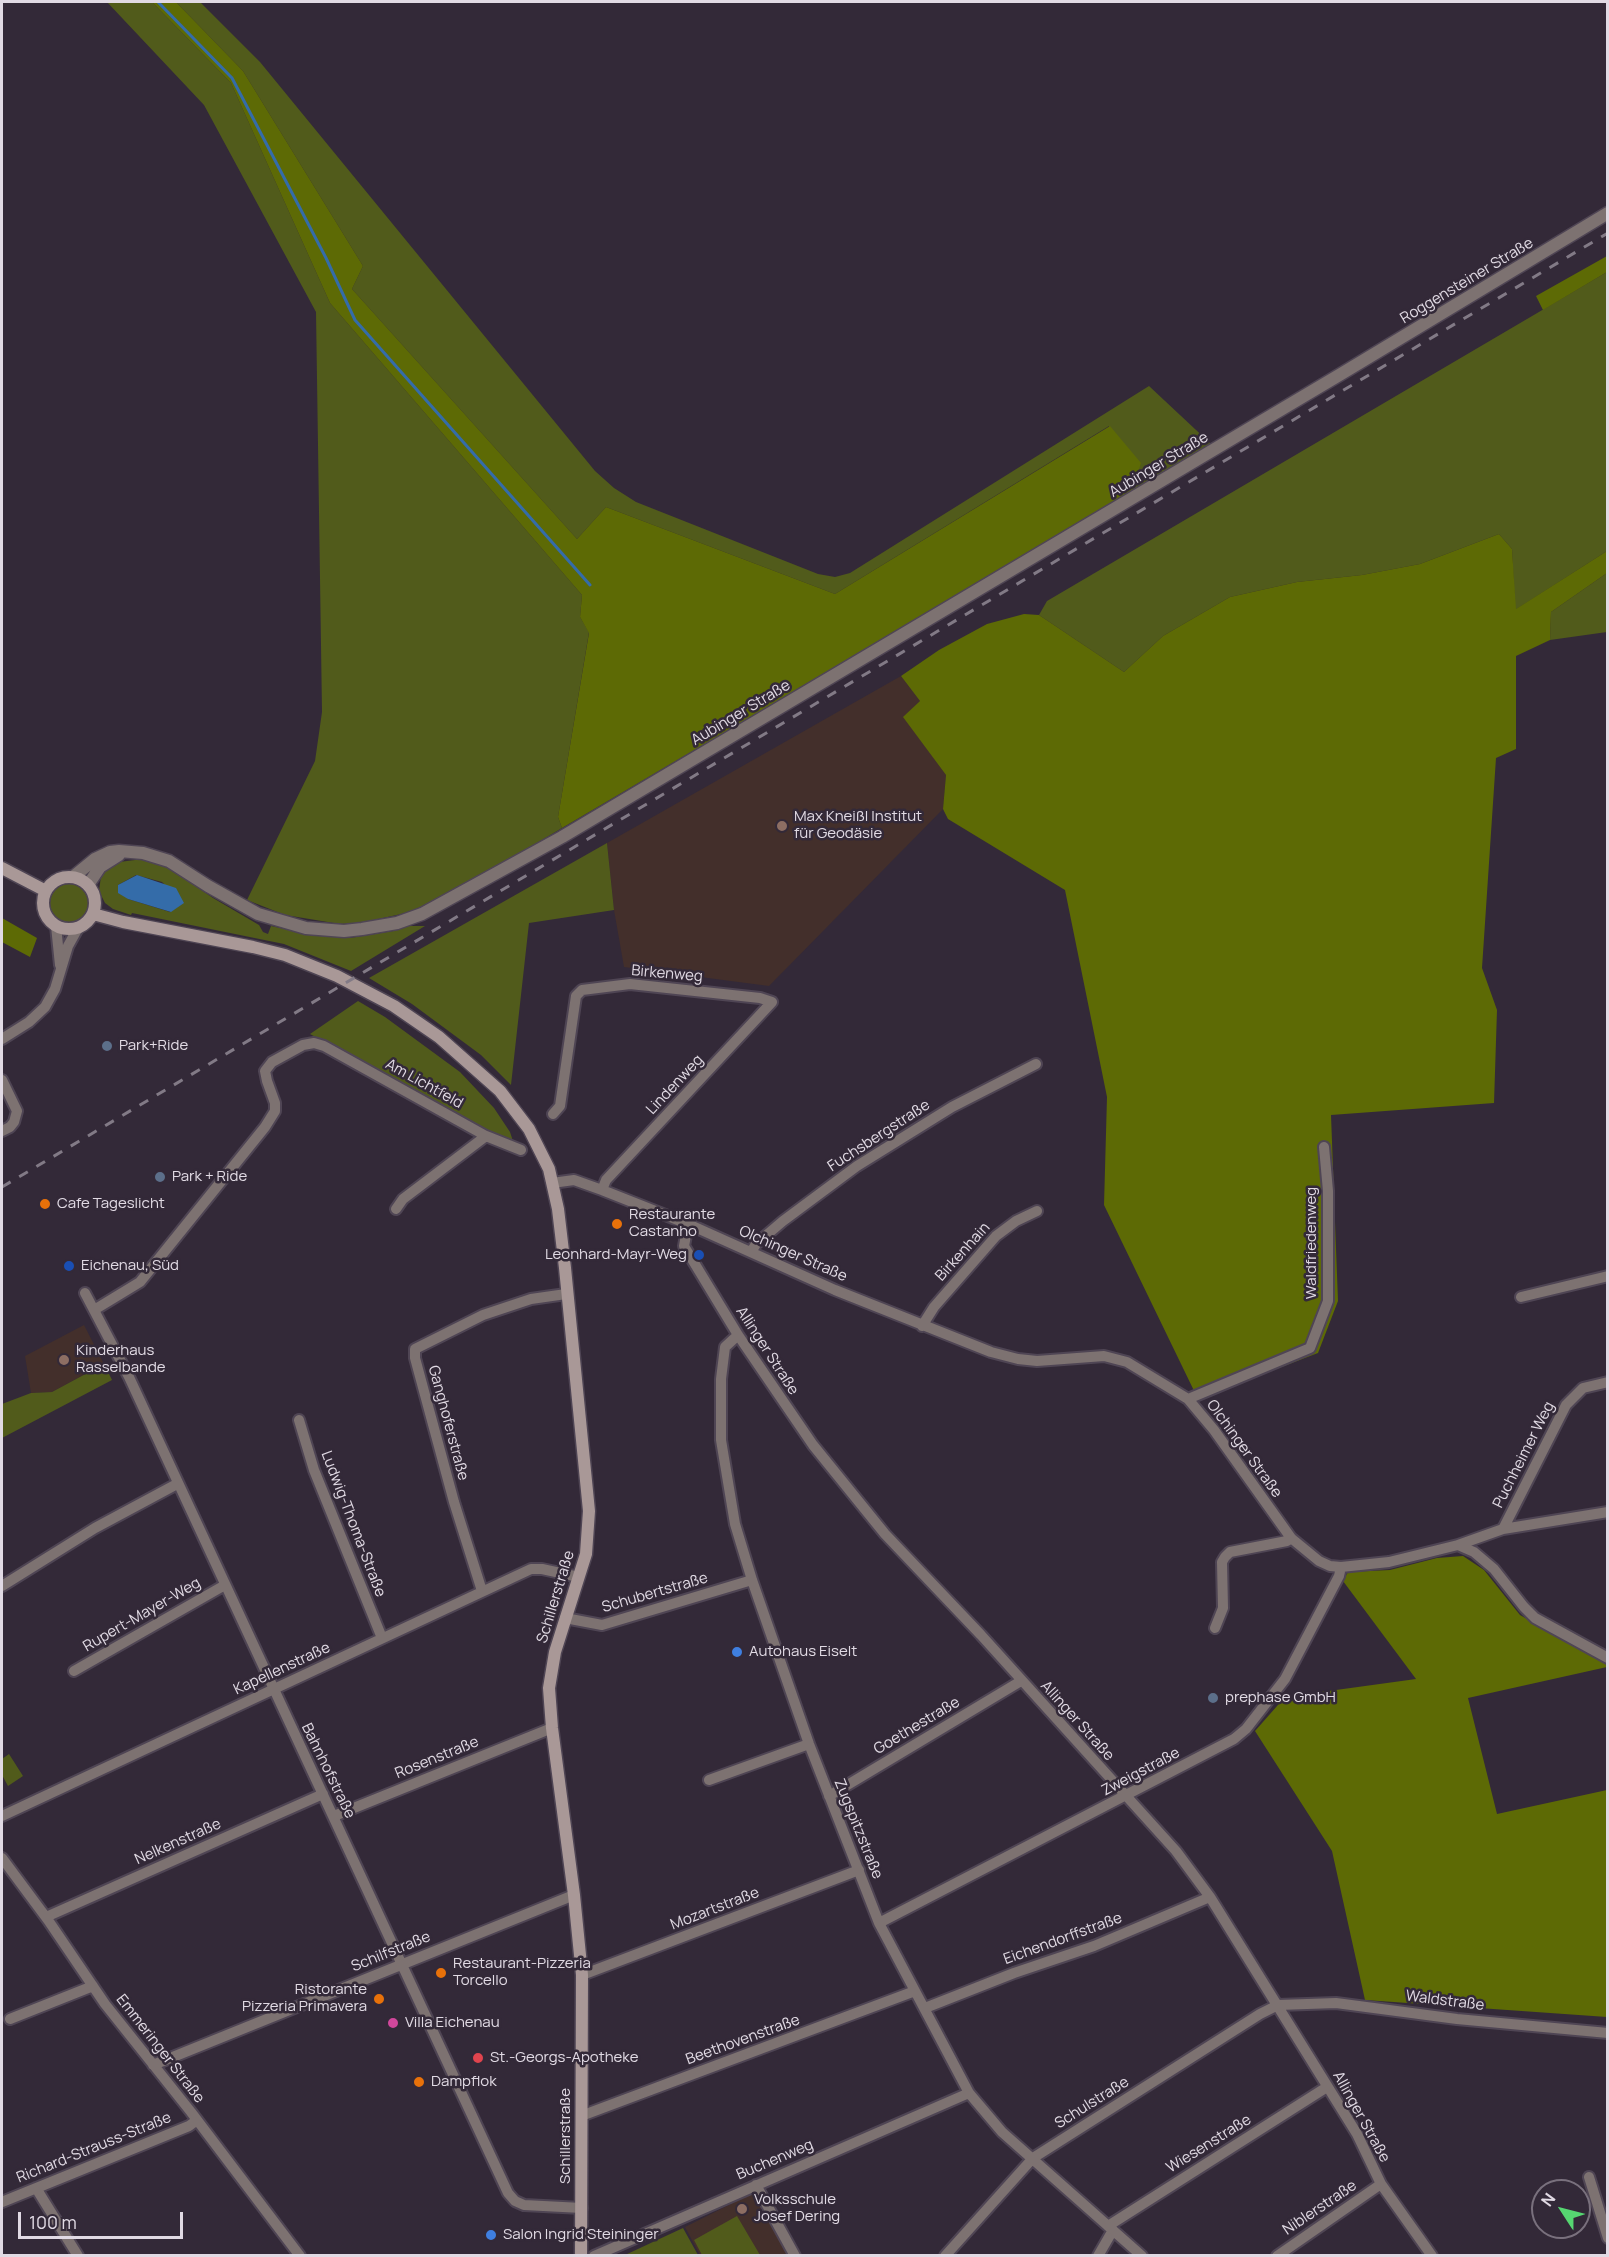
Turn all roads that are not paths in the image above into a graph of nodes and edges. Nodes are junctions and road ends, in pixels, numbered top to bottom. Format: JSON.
{"nodes":[{"id":1,"x":1608,"y":213,"type":"edge"},
{"id":2,"x":1341,"y":375,"type":"joint"},
{"id":3,"x":131,"y":851,"type":"junction"},
{"id":4,"x":2,"y":868,"type":"edge"},
{"id":5,"x":73,"y":877,"type":"junction"},
{"id":6,"x":88,"y":885,"type":"junction"},
{"id":7,"x":46,"y":891,"type":"junction"},
{"id":8,"x":93,"y":914,"type":"junction"},
{"id":9,"x":56,"y":926,"type":"junction"},
{"id":10,"x":78,"y":928,"type":"junction"},
{"id":11,"x":60,"y":968,"type":"junction"},
{"id":12,"x":772,"y":1002,"type":"joint"},
{"id":13,"x":2,"y":1039,"type":"edge"},
{"id":14,"x":1036,"y":1064,"type":"dead end"},
{"id":15,"x":2,"y":1080,"type":"edge"},
{"id":16,"x":553,"y":1114,"type":"dead end"},
{"id":17,"x":2,"y":1131,"type":"edge"},
{"id":18,"x":486,"y":1136,"type":"junction"},
{"id":19,"x":1324,"y":1147,"type":"dead end"},
{"id":20,"x":521,"y":1150,"type":"dead end"},
{"id":21,"x":552,"y":1183,"type":"junction"},
{"id":22,"x":602,"y":1190,"type":"junction"},
{"id":23,"x":396,"y":1209,"type":"dead end"},
{"id":24,"x":1037,"y":1211,"type":"dead end"},
{"id":25,"x":688,"y":1224,"type":"junction"},
{"id":26,"x":751,"y":1252,"type":"junction"},
{"id":27,"x":1608,"y":1276,"type":"edge"},
{"id":28,"x":85,"y":1293,"type":"dead end"},
{"id":29,"x":566,"y":1294,"type":"junction"},
{"id":30,"x":1521,"y":1297,"type":"dead end"},
{"id":31,"x":94,"y":1310,"type":"junction"},
{"id":32,"x":922,"y":1326,"type":"junction"},
{"id":33,"x":738,"y":1335,"type":"junction"},
{"id":34,"x":1608,"y":1382,"type":"edge"},
{"id":35,"x":1188,"y":1399,"type":"junction"},
{"id":36,"x":299,"y":1420,"type":"dead end"},
{"id":37,"x":177,"y":1484,"type":"junction"},
{"id":38,"x":1608,"y":1512,"type":"edge"},
{"id":39,"x":1503,"y":1530,"type":"junction"},
{"id":40,"x":1291,"y":1538,"type":"junction"},
{"id":41,"x":1458,"y":1545,"type":"junction"},
{"id":42,"x":1341,"y":1567,"type":"junction"},
{"id":43,"x":579,"y":1577,"type":"junction"},
{"id":44,"x":752,"y":1580,"type":"junction"},
{"id":45,"x":2,"y":1586,"type":"edge"},
{"id":46,"x":225,"y":1586,"type":"junction"},
{"id":47,"x":482,"y":1591,"type":"junction"},
{"id":48,"x":565,"y":1618,"type":"junction"},
{"id":49,"x":1215,"y":1628,"type":"dead end"},
{"id":50,"x":382,"y":1638,"type":"junction"},
{"id":51,"x":1608,"y":1658,"type":"edge"},
{"id":52,"x":74,"y":1671,"type":"dead end"},
{"id":53,"x":1022,"y":1682,"type":"junction"},
{"id":54,"x":273,"y":1690,"type":"junction"},
{"id":55,"x":552,"y":1728,"type":"junction"},
{"id":56,"x":808,"y":1744,"type":"junction"},
{"id":57,"x":709,"y":1780,"type":"dead end"},
{"id":58,"x":323,"y":1794,"type":"junction"},
{"id":59,"x":829,"y":1797,"type":"junction"},
{"id":60,"x":1126,"y":1797,"type":"junction"},
{"id":61,"x":2,"y":1816,"type":"edge"},
{"id":62,"x":334,"y":1816,"type":"junction"},
{"id":63,"x":2,"y":1858,"type":"edge"},
{"id":64,"x":859,"y":1870,"type":"junction"},
{"id":65,"x":574,"y":1895,"type":"junction"},
{"id":66,"x":1210,"y":1897,"type":"junction"},
{"id":67,"x":46,"y":1917,"type":"junction"},
{"id":68,"x":879,"y":1923,"type":"junction"},
{"id":69,"x":403,"y":1963,"type":"junction"},
{"id":70,"x":582,"y":1975,"type":"junction"},
{"id":71,"x":93,"y":1986,"type":"junction"},
{"id":72,"x":915,"y":1991,"type":"junction"},
{"id":73,"x":1278,"y":2005,"type":"junction"},
{"id":74,"x":925,"y":2007,"type":"junction"},
{"id":75,"x":10,"y":2019,"type":"dead end"},
{"id":76,"x":1608,"y":2033,"type":"edge"},
{"id":77,"x":153,"y":2065,"type":"junction"},
{"id":78,"x":1327,"y":2087,"type":"junction"},
{"id":79,"x":969,"y":2093,"type":"junction"},
{"id":80,"x":581,"y":2116,"type":"junction"},
{"id":81,"x":197,"y":2120,"type":"junction"},
{"id":82,"x":1033,"y":2158,"type":"junction"},
{"id":83,"x":1589,"y":2176,"type":"dead end"},
{"id":84,"x":1381,"y":2184,"type":"junction"},
{"id":85,"x":756,"y":2185,"type":"junction"},
{"id":86,"x":36,"y":2188,"type":"junction"},
{"id":87,"x":2,"y":2202,"type":"edge"},
{"id":88,"x":582,"y":2208,"type":"junction"},
{"id":89,"x":1111,"y":2228,"type":"junction"},
{"id":90,"x":1608,"y":2238,"type":"edge"},
{"id":91,"x":581,"y":2255,"type":"edge"},
{"id":92,"x":78,"y":2256,"type":"edge"},
{"id":93,"x":300,"y":2256,"type":"edge"},
{"id":94,"x":590,"y":2256,"type":"edge"},
{"id":95,"x":594,"y":2256,"type":"edge"},
{"id":96,"x":795,"y":2256,"type":"edge"},
{"id":97,"x":945,"y":2256,"type":"edge"},
{"id":98,"x":1098,"y":2256,"type":"edge"},
{"id":99,"x":1142,"y":2256,"type":"edge"},
{"id":100,"x":1277,"y":2256,"type":"edge"},
{"id":101,"x":1432,"y":2256,"type":"edge"}],
"edges":[{"from":1,"to":2,"type":"street","name":"Roggensteiner Straße"},
{"from":2,"to":3,"type":"street","name":"Aubinger Straße"},
{"from":3,"to":5,"type":"street","name":"Aubinger Straße"},
{"from":3,"to":6,"type":"street"},
{"from":4,"to":7,"type":"main road"},
{"from":5,"to":6,"type":"main road"},
{"from":5,"to":7,"type":"main road"},
{"from":6,"to":8,"type":"main road"},
{"from":7,"to":9,"type":"main road"},
{"from":8,"to":10,"type":"main road"},
{"from":8,"to":21,"type":"main road","name":"Schillerstraße"},
{"from":9,"to":10,"type":"main road"},
{"from":9,"to":11,"type":"street"},
{"from":10,"to":11,"type":"street"},
{"from":11,"to":13,"type":"street"},
{"from":12,"to":16,"type":"street","name":"Birkenweg"},
{"from":12,"to":22,"type":"street","name":"Lindenweg"},
{"from":14,"to":26,"type":"street","name":"Fuchsbergstraße"},
{"from":15,"to":17,"type":"street"},
{"from":18,"to":20,"type":"street","name":"Am Lichtfeld"},
{"from":18,"to":23,"type":"street"},
{"from":18,"to":31,"type":"street","name":"Am Lichtfeld"},
{"from":19,"to":35,"type":"street","name":"Waldfriedenweg"},
{"from":21,"to":22,"type":"street","name":"Olchinger Straße"},
{"from":21,"to":29,"type":"main road","name":"Schillerstraße"},
{"from":22,"to":25,"type":"street","name":"Olchinger Straße"},
{"from":24,"to":32,"type":"street","name":"Birkenhain"},
{"from":25,"to":26,"type":"street","name":"Olchinger Straße"},
{"from":25,"to":33,"type":"street","name":"Allinger Straße"},
{"from":26,"to":32,"type":"street","name":"Olchinger Straße"},
{"from":27,"to":30,"type":"street"},
{"from":28,"to":31,"type":"street","name":"Bahnhofstraße"},
{"from":29,"to":43,"type":"main road","name":"Schillerstraße"},
{"from":29,"to":47,"type":"street","name":"Ganghoferstraße"},
{"from":31,"to":37,"type":"street","name":"Bahnhofstraße"},
{"from":32,"to":35,"type":"street","name":"Olchinger Straße"},
{"from":33,"to":44,"type":"street","name":"Zugspitzstraße"},
{"from":33,"to":53,"type":"street","name":"Allinger Straße"},
{"from":34,"to":39,"type":"street","name":"Puchheimer Weg"},
{"from":35,"to":40,"type":"street","name":"Olchinger Straße"},
{"from":36,"to":50,"type":"street","name":"Ludwig-Thoma-Straße"},
{"from":37,"to":45,"type":"street"},
{"from":37,"to":46,"type":"street","name":"Bahnhofstraße"},
{"from":38,"to":39,"type":"street","name":"Olchinger Straße"},
{"from":39,"to":41,"type":"street","name":"Olchinger Straße"},
{"from":40,"to":42,"type":"street","name":"Olchinger Straße"},
{"from":40,"to":49,"type":"street"},
{"from":41,"to":42,"type":"street","name":"Olchinger Straße"},
{"from":41,"to":51,"type":"street"},
{"from":42,"to":60,"type":"street","name":"Zweigstraße"},
{"from":43,"to":47,"type":"street","name":"Kapellenstraße"},
{"from":43,"to":48,"type":"main road","name":"Schillerstraße"},
{"from":44,"to":48,"type":"street","name":"Schubertstraße"},
{"from":44,"to":56,"type":"street","name":"Zugspitzstraße"},
{"from":46,"to":52,"type":"street","name":"Rupert-Mayer-Weg"},
{"from":46,"to":54,"type":"street","name":"Bahnhofstraße"},
{"from":47,"to":50,"type":"street","name":"Kapellenstraße"},
{"from":48,"to":55,"type":"main road","name":"Schillerstraße"},
{"from":50,"to":54,"type":"street","name":"Kapellenstraße"},
{"from":53,"to":59,"type":"street","name":"Goethestraße"},
{"from":53,"to":60,"type":"street","name":"Allinger Straße"},
{"from":54,"to":58,"type":"street","name":"Bahnhofstraße"},
{"from":54,"to":61,"type":"street","name":"Kapellenstraße"},
{"from":55,"to":62,"type":"street","name":"Rosenstraße"},
{"from":55,"to":65,"type":"main road","name":"Schillerstraße"},
{"from":56,"to":57,"type":"street"},
{"from":56,"to":59,"type":"street","name":"Zugspitzstraße"},
{"from":58,"to":62,"type":"street","name":"Bahnhofstraße"},
{"from":58,"to":67,"type":"street","name":"Nelkenstraße"},
{"from":59,"to":64,"type":"street","name":"Zugspitzstraße"},
{"from":60,"to":66,"type":"street","name":"Allinger Straße"},
{"from":60,"to":68,"type":"street","name":"Zweigstraße"},
{"from":62,"to":69,"type":"street","name":"Bahnhofstraße"},
{"from":63,"to":67,"type":"street","name":"Emmeringer Straße"},
{"from":64,"to":68,"type":"street","name":"Zugspitzstraße"},
{"from":64,"to":70,"type":"street","name":"Mozartstraße"},
{"from":65,"to":69,"type":"street","name":"Schilfstraße"},
{"from":65,"to":70,"type":"main road","name":"Schillerstraße"},
{"from":66,"to":73,"type":"street","name":"Allinger Straße"},
{"from":66,"to":74,"type":"street","name":"Eichendorffstraße"},
{"from":67,"to":71,"type":"street","name":"Emmeringer Straße"},
{"from":68,"to":72,"type":"street","name":"Zugspitzstraße"},
{"from":69,"to":77,"type":"street","name":"Schilfstraße"},
{"from":69,"to":88,"type":"street","name":"Bahnhofstraße"},
{"from":70,"to":80,"type":"main road","name":"Schillerstraße"},
{"from":71,"to":75,"type":"street"},
{"from":71,"to":77,"type":"street","name":"Emmeringer Straße"},
{"from":72,"to":74,"type":"street","name":"Zugspitzstraße"},
{"from":72,"to":80,"type":"street","name":"Beethovenstraße"},
{"from":73,"to":76,"type":"street","name":"Waldstraße"},
{"from":73,"to":78,"type":"street","name":"Allinger Straße"},
{"from":73,"to":82,"type":"street","name":"Schulstraße"},
{"from":74,"to":79,"type":"street","name":"Zugspitzstraße"},
{"from":77,"to":81,"type":"street","name":"Emmeringer Straße"},
{"from":78,"to":84,"type":"street","name":"Allinger Straße"},
{"from":78,"to":89,"type":"street","name":"Wiesenstraße"},
{"from":79,"to":82,"type":"street","name":"Zugspitzstraße"},
{"from":79,"to":85,"type":"street","name":"Buchenweg"},
{"from":80,"to":88,"type":"main road","name":"Schillerstraße"},
{"from":81,"to":86,"type":"street","name":"Richard-Strauss-Straße"},
{"from":81,"to":93,"type":"street","name":"Emmeringer Straße"},
{"from":82,"to":89,"type":"street","name":"Zugspitzstraße"},
{"from":82,"to":97,"type":"street","name":"Schulstraße"},
{"from":83,"to":90,"type":"street"},
{"from":84,"to":100,"type":"street","name":"Niblerstraße"},
{"from":84,"to":101,"type":"street","name":"Allinger Straße"},
{"from":85,"to":95,"type":"street","name":"Buchenweg"},
{"from":85,"to":96,"type":"street"},
{"from":86,"to":87,"type":"street","name":"Richard-Strauss-Straße"},
{"from":86,"to":92,"type":"street"},
{"from":88,"to":91,"type":"main road","name":"Schillerstraße"},
{"from":89,"to":98,"type":"street","name":"Wiesenstraße"},
{"from":89,"to":99,"type":"street","name":"Zugspitzstraße"},
{"from":91,"to":94,"type":"street"}]}
